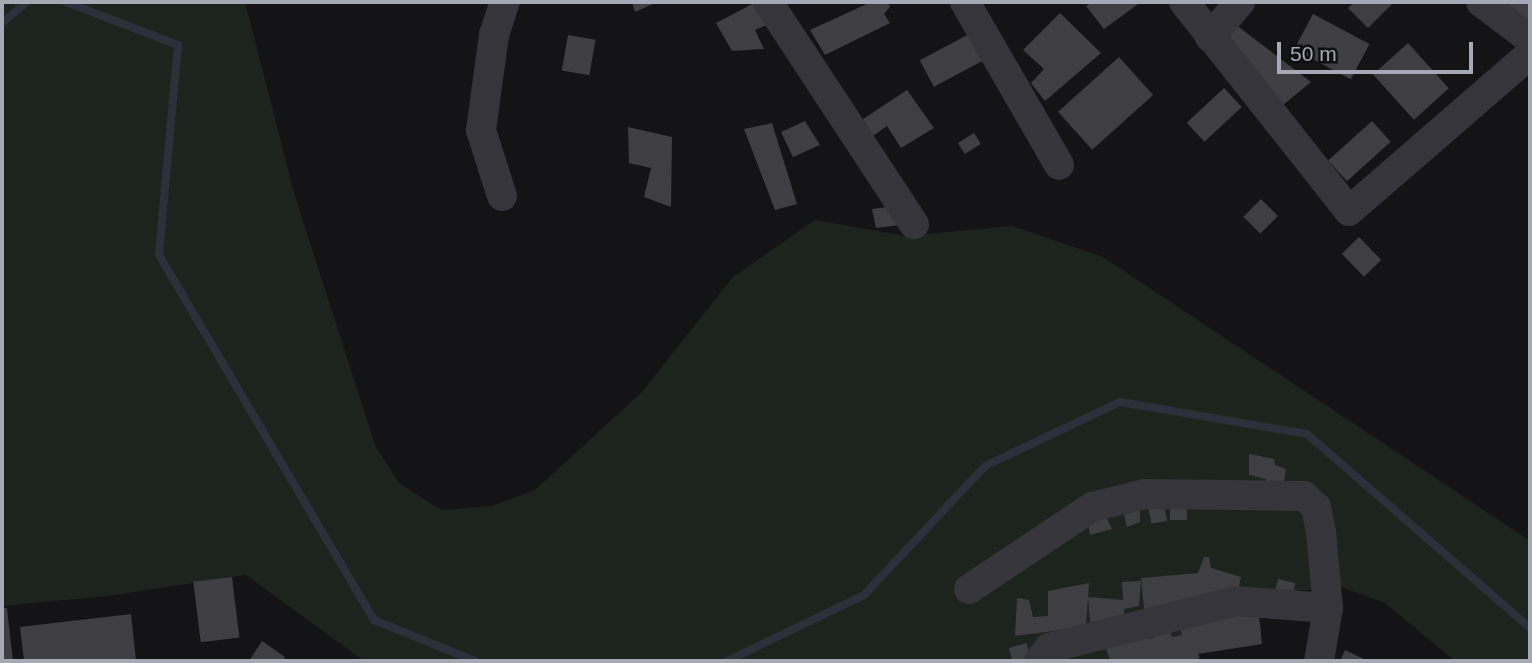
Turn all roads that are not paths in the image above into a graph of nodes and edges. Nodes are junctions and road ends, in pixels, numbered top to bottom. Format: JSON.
{"nodes":[{"id":1,"x":505,"y":2,"type":"edge"},
{"id":2,"x":965,"y":2,"type":"edge"},
{"id":3,"x":1184,"y":2,"type":"edge"},
{"id":4,"x":1240,"y":2,"type":"edge"},
{"id":5,"x":1481,"y":2,"type":"edge"},
{"id":6,"x":772,"y":3,"type":"edge"},
{"id":7,"x":1210,"y":37,"type":"junction"},
{"id":8,"x":1530,"y":39,"type":"edge"},
{"id":9,"x":1530,"y":54,"type":"edge"},
{"id":10,"x":1059,"y":165,"type":"dead end"},
{"id":11,"x":502,"y":196,"type":"dead end"},
{"id":12,"x":914,"y":224,"type":"dead end"},
{"id":13,"x":969,"y":589,"type":"dead end"},
{"id":14,"x":1328,"y":608,"type":"junction"},
{"id":15,"x":1039,"y":661,"type":"edge"},
{"id":16,"x":1319,"y":661,"type":"edge"}],
"edges":[{"from":1,"to":11,"type":"street"},
{"from":2,"to":10,"type":"street"},
{"from":3,"to":7,"type":"street"},
{"from":4,"to":7,"type":"street"},
{"from":5,"to":8,"type":"street"},
{"from":6,"to":12,"type":"street"},
{"from":7,"to":9,"type":"street"},
{"from":13,"to":14,"type":"street"},
{"from":14,"to":15,"type":"street"},
{"from":14,"to":16,"type":"street"}]}
